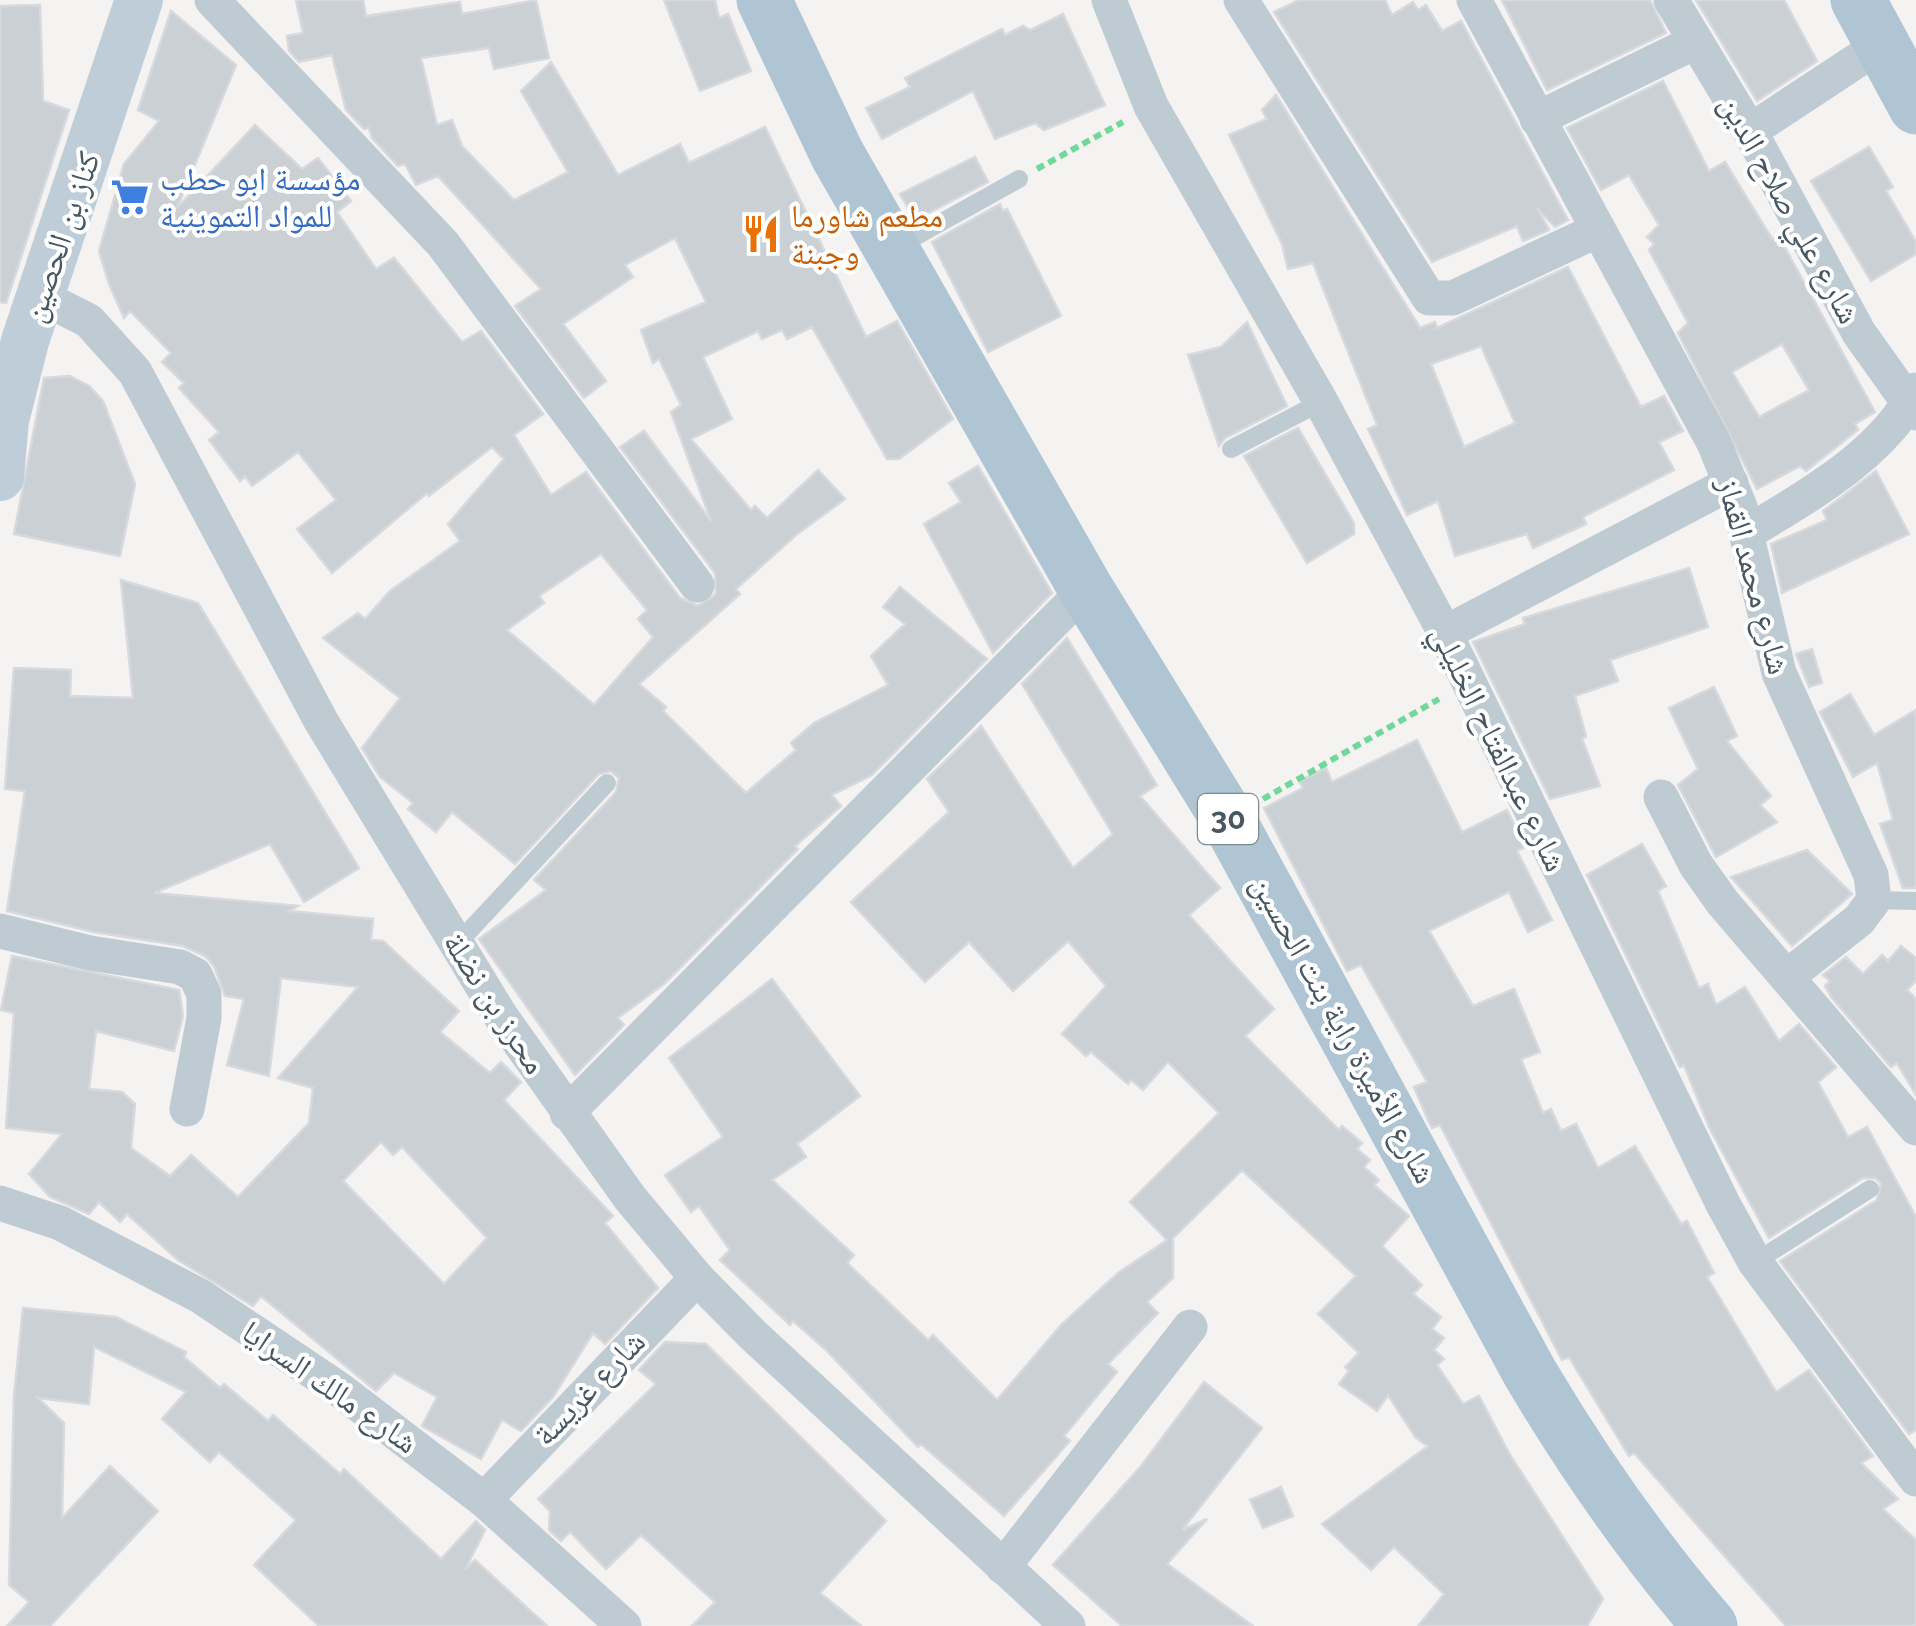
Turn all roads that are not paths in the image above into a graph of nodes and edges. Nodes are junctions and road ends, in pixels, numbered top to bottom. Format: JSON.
{"nodes":[{"id":1,"x":139,"y":0,"type":"edge"},
{"id":2,"x":212,"y":0,"type":"edge"},
{"id":3,"x":764,"y":0,"type":"edge"},
{"id":4,"x":1109,"y":0,"type":"edge"},
{"id":5,"x":1240,"y":0,"type":"edge"},
{"id":6,"x":1474,"y":0,"type":"edge"},
{"id":7,"x":1671,"y":0,"type":"edge"},
{"id":8,"x":1695,"y":42,"type":"junction"},
{"id":9,"x":1895,"y":64,"type":"edge"},
{"id":10,"x":1537,"y":118,"type":"junction"},
{"id":11,"x":1750,"y":131,"type":"junction"},
{"id":12,"x":1019,"y":179,"type":"road end"},
{"id":13,"x":1598,"y":230,"type":"junction"},
{"id":14,"x":892,"y":250,"type":"junction"},
{"id":15,"x":42,"y":296,"type":"junction"},
{"id":16,"x":1322,"y":402,"type":"junction"},
{"id":17,"x":1914,"y":402,"type":"edge"},
{"id":18,"x":1231,"y":449,"type":"dead end"},
{"id":19,"x":0,"y":477,"type":"edge"},
{"id":20,"x":1731,"y":483,"type":"junction"},
{"id":21,"x":1748,"y":533,"type":"junction"},
{"id":22,"x":698,"y":585,"type":"dead end"},
{"id":23,"x":1086,"y":589,"type":"junction"},
{"id":24,"x":1445,"y":633,"type":"junction"},
{"id":25,"x":606,"y":783,"type":"dead end"},
{"id":26,"x":1661,"y":797,"type":"dead end"},
{"id":27,"x":1874,"y":900,"type":"junction"},
{"id":28,"x":1916,"y":901,"type":"edge"},
{"id":29,"x":0,"y":931,"type":"edge"},
{"id":30,"x":456,"y":944,"type":"junction"},
{"id":31,"x":1788,"y":976,"type":"junction"},
{"id":32,"x":187,"y":1109,"type":"dead end"},
{"id":33,"x":567,"y":1113,"type":"junction"},
{"id":34,"x":1916,"y":1128,"type":"edge"},
{"id":35,"x":1870,"y":1188,"type":"dead end"},
{"id":36,"x":0,"y":1203,"type":"edge"},
{"id":37,"x":1755,"y":1262,"type":"junction"},
{"id":38,"x":697,"y":1278,"type":"junction"},
{"id":39,"x":1190,"y":1327,"type":"dead end"},
{"id":40,"x":1916,"y":1479,"type":"edge"},
{"id":41,"x":484,"y":1500,"type":"junction"},
{"id":42,"x":1003,"y":1568,"type":"junction"},
{"id":43,"x":602,"y":1619,"type":"edge"},
{"id":44,"x":1068,"y":1626,"type":"edge"},
{"id":45,"x":1710,"y":1626,"type":"edge"}],
"edges":[{"from":1,"to":15,"type":"street","name":"كناز بن الحصين"},
{"from":2,"to":22,"type":"street"},
{"from":3,"to":14,"type":"main road","name":"شارع الأميرة راية بنت الحسين","number":"30"},
{"from":4,"to":16,"type":"street","name":"شارع عبدالفتاح الخليلي"},
{"from":5,"to":13,"type":"street"},
{"from":6,"to":10,"type":"street","name":"شارع محمد القماز"},
{"from":7,"to":8,"type":"street","name":"شارع علي صلاح الدين"},
{"from":8,"to":10,"type":"street"},
{"from":8,"to":11,"type":"street","name":"شارع علي صلاح الدين"},
{"from":9,"to":11,"type":"street"},
{"from":10,"to":13,"type":"street","name":"شارع محمد القماز"},
{"from":11,"to":17,"type":"street","name":"شارع علي صلاح الدين"},
{"from":12,"to":14,"type":"lane"},
{"from":13,"to":20,"type":"street","name":"شارع محمد القماز"},
{"from":14,"to":23,"type":"main road","name":"شارع الأميرة راية بنت الحسين","number":"30"},
{"from":15,"to":19,"type":"street","name":"كناز بن الحصين"},
{"from":15,"to":30,"type":"street","name":"محرز بن نضلة"},
{"from":16,"to":18,"type":"lane"},
{"from":16,"to":24,"type":"street","name":"شارع عبدالفتاح الخليلي"},
{"from":17,"to":21,"type":"street"},
{"from":20,"to":21,"type":"street","name":"شارع محمد القماز"},
{"from":20,"to":24,"type":"street"},
{"from":21,"to":27,"type":"street","name":"شارع محمد القماز"},
{"from":23,"to":33,"type":"street"},
{"from":23,"to":45,"type":"main road","name":"شارع الأميرة راية بنت الحسين","number":"30"},
{"from":24,"to":37,"type":"street","name":"شارع عبدالفتاح الخليلي"},
{"from":25,"to":30,"type":"lane"},
{"from":26,"to":31,"type":"street"},
{"from":27,"to":28,"type":"lane"},
{"from":27,"to":31,"type":"street"},
{"from":29,"to":32,"type":"street"},
{"from":30,"to":33,"type":"street","name":"محرز بن نضلة"},
{"from":31,"to":34,"type":"street"},
{"from":33,"to":38,"type":"street","name":"محرز بن نضلة"},
{"from":35,"to":37,"type":"lane"},
{"from":36,"to":41,"type":"street","name":"شارع مالك السرايا"},
{"from":37,"to":40,"type":"street","name":"شارع عبدالفتاح الخليلي"},
{"from":38,"to":41,"type":"street","name":"شارع غريسة"},
{"from":38,"to":42,"type":"street","name":"محرز بن نضلة"},
{"from":39,"to":42,"type":"street"},
{"from":41,"to":43,"type":"street","name":"شارع مالك السرايا"},
{"from":42,"to":44,"type":"street","name":"محرز بن نضلة"}]}
